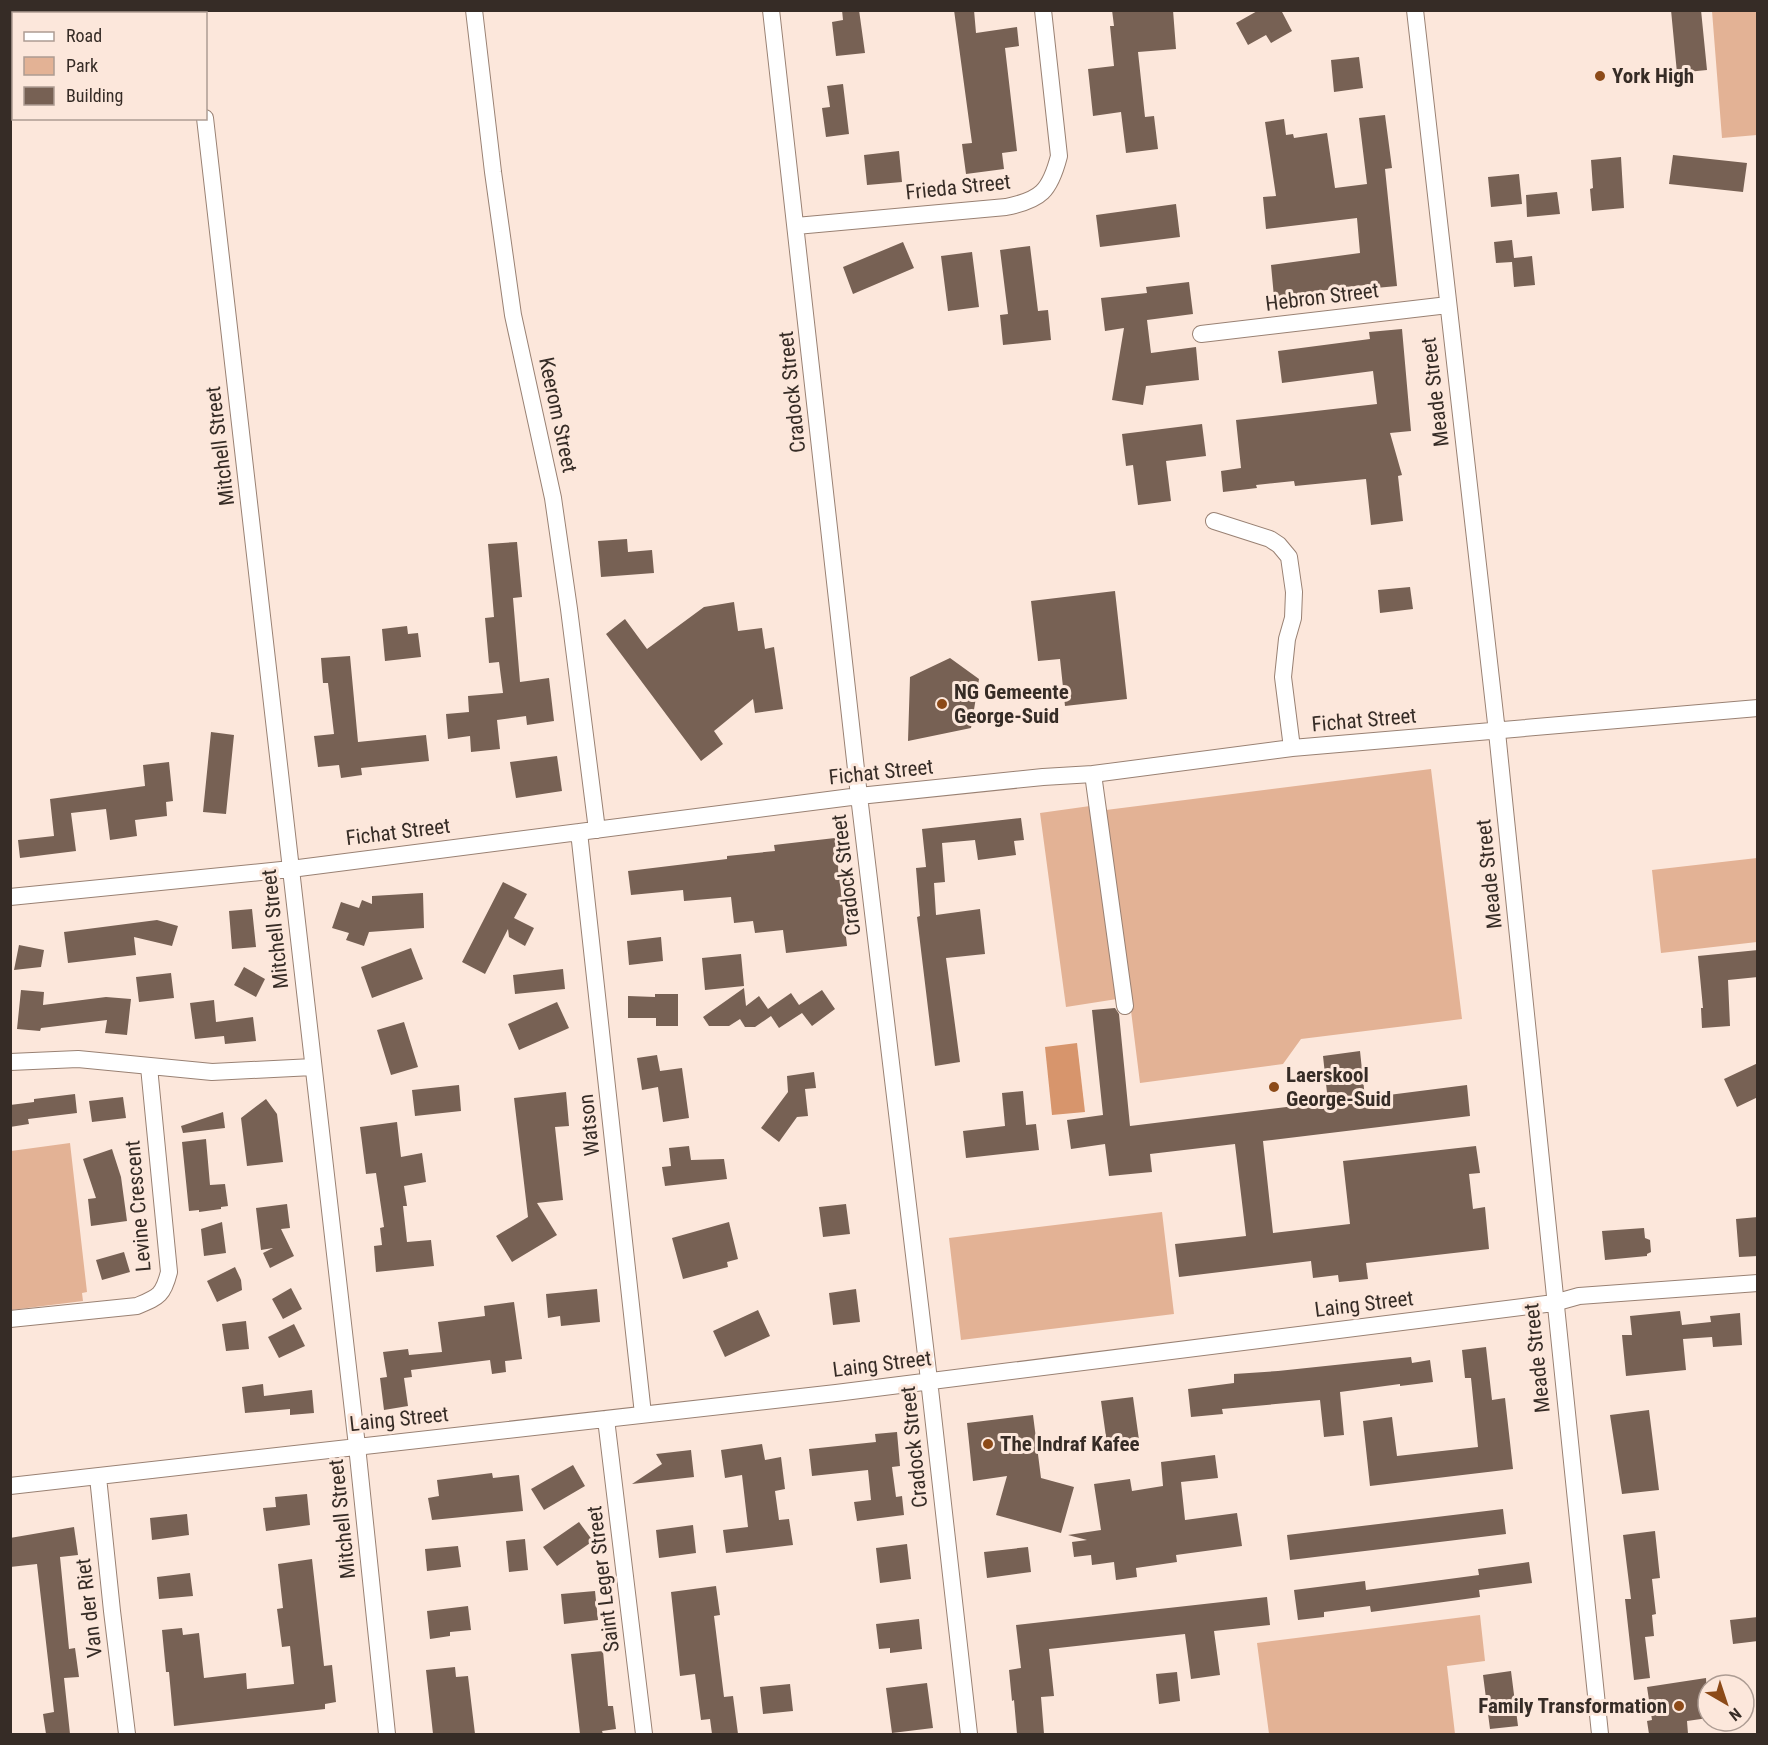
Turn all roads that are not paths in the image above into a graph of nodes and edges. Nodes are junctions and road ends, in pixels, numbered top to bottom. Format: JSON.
{"nodes":[{"id":1,"x":474,"y":10,"type":"edge"},
{"id":2,"x":771,"y":10,"type":"edge"},
{"id":3,"x":1043,"y":10,"type":"edge"},
{"id":4,"x":1415,"y":10,"type":"edge"},
{"id":5,"x":205,"y":120,"type":"edge"},
{"id":6,"x":796,"y":226,"type":"junction"},
{"id":7,"x":1448,"y":305,"type":"junction"},
{"id":8,"x":1201,"y":334,"type":"dead end"},
{"id":9,"x":1214,"y":521,"type":"dead end"},
{"id":10,"x":1758,"y":708,"type":"edge"},
{"id":11,"x":1497,"y":732,"type":"junction"},
{"id":12,"x":1292,"y":748,"type":"junction"},
{"id":13,"x":1093,"y":774,"type":"junction"},
{"id":14,"x":859,"y":796,"type":"junction"},
{"id":15,"x":597,"y":830,"type":"junction"},
{"id":16,"x":579,"y":832,"type":"junction"},
{"id":17,"x":291,"y":869,"type":"junction"},
{"id":18,"x":10,"y":897,"type":"edge"},
{"id":19,"x":1125,"y":1006,"type":"dead end"},
{"id":20,"x":10,"y":1062,"type":"edge"},
{"id":21,"x":313,"y":1066,"type":"junction"},
{"id":22,"x":149,"y":1067,"type":"junction"},
{"id":23,"x":1758,"y":1283,"type":"edge"},
{"id":24,"x":1554,"y":1304,"type":"junction"},
{"id":25,"x":10,"y":1319,"type":"edge"},
{"id":26,"x":929,"y":1380,"type":"junction"},
{"id":27,"x":643,"y":1414,"type":"junction"},
{"id":28,"x":606,"y":1419,"type":"junction"},
{"id":29,"x":357,"y":1446,"type":"junction"},
{"id":30,"x":98,"y":1477,"type":"junction"},
{"id":31,"x":10,"y":1486,"type":"edge"},
{"id":32,"x":127,"y":1734,"type":"edge"},
{"id":33,"x":387,"y":1734,"type":"edge"},
{"id":34,"x":644,"y":1734,"type":"edge"},
{"id":35,"x":969,"y":1734,"type":"edge"},
{"id":36,"x":1600,"y":1734,"type":"edge"}],
"edges":[{"from":1,"to":15,"type":"street","name":"Keerom Street"},
{"from":2,"to":6,"type":"street","name":"Cradock Street"},
{"from":3,"to":6,"type":"street","name":"Frieda Street"},
{"from":4,"to":7,"type":"street","name":"Meade Street"},
{"from":5,"to":17,"type":"street","name":"Mitchell Street"},
{"from":6,"to":14,"type":"street","name":"Cradock Street"},
{"from":7,"to":8,"type":"street","name":"Hebron Street"},
{"from":7,"to":11,"type":"street","name":"Meade Street"},
{"from":9,"to":12,"type":"street"},
{"from":10,"to":11,"type":"street","name":"Fichat Street"},
{"from":11,"to":12,"type":"street","name":"Fichat Street"},
{"from":11,"to":24,"type":"street","name":"Meade Street"},
{"from":12,"to":13,"type":"street","name":"Fichat Street"},
{"from":13,"to":14,"type":"street","name":"Fichat Street"},
{"from":13,"to":19,"type":"street"},
{"from":14,"to":15,"type":"street","name":"Fichat Street"},
{"from":14,"to":26,"type":"street","name":"Cradock Street"},
{"from":15,"to":16,"type":"street","name":"Fichat Street"},
{"from":16,"to":17,"type":"street","name":"Fichat Street"},
{"from":16,"to":27,"type":"street","name":"Watson"},
{"from":17,"to":18,"type":"street","name":"Fichat Street"},
{"from":17,"to":21,"type":"street","name":"Mitchell Street"},
{"from":20,"to":22,"type":"street"},
{"from":21,"to":22,"type":"street"},
{"from":21,"to":29,"type":"street","name":"Mitchell Street"},
{"from":22,"to":25,"type":"street","name":"Levine Crescent"},
{"from":23,"to":24,"type":"street","name":"Laing Street"},
{"from":24,"to":26,"type":"street","name":"Laing Street"},
{"from":24,"to":36,"type":"street","name":"Meade Street"},
{"from":26,"to":27,"type":"street","name":"Laing Street"},
{"from":26,"to":35,"type":"street","name":"Cradock Street"},
{"from":27,"to":28,"type":"street","name":"Laing Street"},
{"from":28,"to":29,"type":"street","name":"Laing Street"},
{"from":28,"to":34,"type":"street","name":"Saint Leger Street"},
{"from":29,"to":30,"type":"street","name":"Laing Street"},
{"from":29,"to":33,"type":"street","name":"Mitchell Street"},
{"from":30,"to":31,"type":"street","name":"Laing Street"},
{"from":30,"to":32,"type":"street","name":"Van der Riet"}]}
